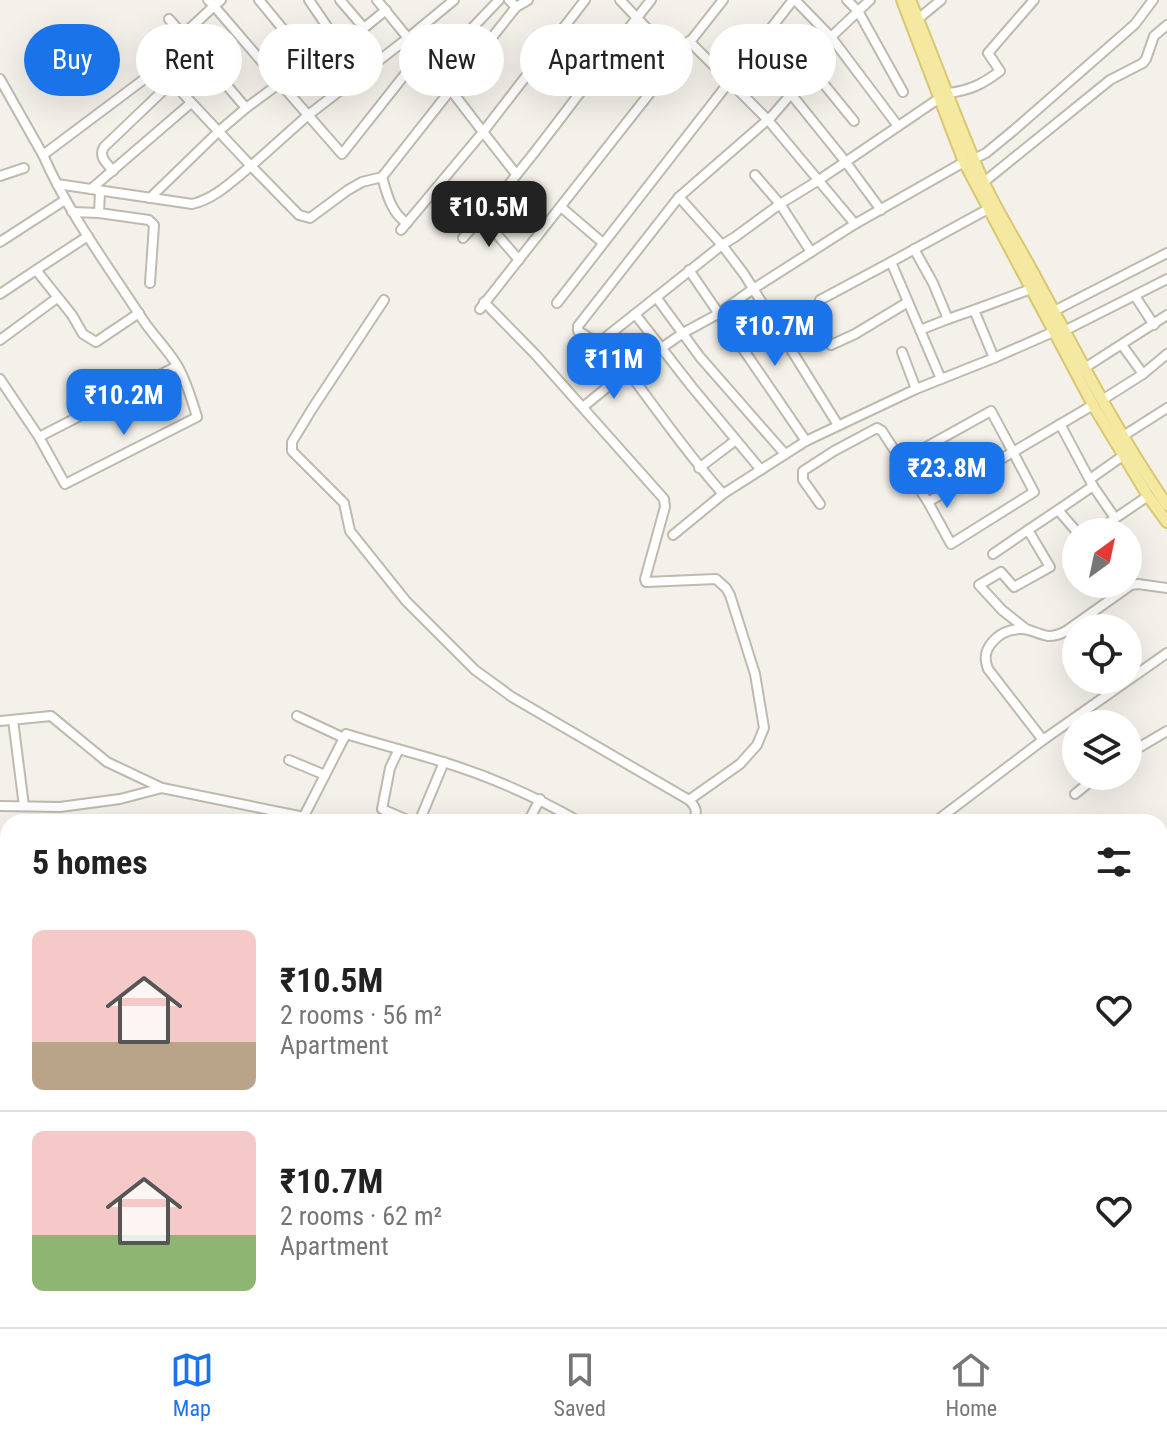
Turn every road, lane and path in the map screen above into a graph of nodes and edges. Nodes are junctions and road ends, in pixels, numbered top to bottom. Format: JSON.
{"nodes":[{"id":1,"x":259,"y":0,"type":"edge"},
{"id":2,"x":309,"y":0,"type":"edge"},
{"id":3,"x":340,"y":0,"type":"edge"},
{"id":4,"x":377,"y":0,"type":"edge"},
{"id":5,"x":454,"y":0,"type":"edge"},
{"id":6,"x":499,"y":0,"type":"edge"},
{"id":7,"x":509,"y":0,"type":"edge"},
{"id":8,"x":528,"y":0,"type":"edge"},
{"id":9,"x":620,"y":0,"type":"edge"},
{"id":10,"x":651,"y":0,"type":"edge"},
{"id":11,"x":723,"y":0,"type":"edge"},
{"id":12,"x":794,"y":0,"type":"edge"},
{"id":13,"x":847,"y":0,"type":"edge"},
{"id":14,"x":870,"y":0,"type":"edge"},
{"id":15,"x":902,"y":0,"type":"edge"},
{"id":16,"x":910,"y":0,"type":"edge"},
{"id":17,"x":941,"y":0,"type":"edge"},
{"id":18,"x":1034,"y":0,"type":"edge"},
{"id":19,"x":1153,"y":0,"type":"edge"},
{"id":20,"x":214,"y":2,"type":"edge"},
{"id":21,"x":580,"y":2,"type":"edge"},
{"id":22,"x":516,"y":7,"type":"junction"},
{"id":23,"x":386,"y":10,"type":"junction"},
{"id":24,"x":858,"y":11,"type":"junction"},
{"id":25,"x":637,"y":17,"type":"junction"},
{"id":26,"x":169,"y":19,"type":"dead end"},
{"id":27,"x":918,"y":19,"type":"junction"},
{"id":28,"x":173,"y":24,"type":"edge"},
{"id":29,"x":193,"y":24,"type":"edge"},
{"id":30,"x":279,"y":24,"type":"edge"},
{"id":31,"x":325,"y":24,"type":"edge"},
{"id":32,"x":361,"y":24,"type":"edge"},
{"id":33,"x":369,"y":24,"type":"edge"},
{"id":34,"x":425,"y":24,"type":"edge"},
{"id":35,"x":476,"y":24,"type":"edge"},
{"id":36,"x":503,"y":24,"type":"edge"},
{"id":37,"x":644,"y":24,"type":"edge"},
{"id":38,"x":775,"y":24,"type":"edge"},
{"id":39,"x":818,"y":24,"type":"edge"},
{"id":40,"x":1167,"y":25,"type":"edge"},
{"id":41,"x":399,"y":27,"type":"edge"},
{"id":42,"x":836,"y":32,"type":"edge"},
{"id":43,"x":693,"y":36,"type":"edge"},
{"id":44,"x":836,"y":44,"type":"edge"},
{"id":45,"x":399,"y":45,"type":"edge"},
{"id":46,"x":693,"y":45,"type":"edge"},
{"id":47,"x":258,"y":56,"type":"edge"},
{"id":48,"x":709,"y":62,"type":"edge"},
{"id":49,"x":0,"y":79,"type":"edge"},
{"id":50,"x":399,"y":82,"type":"edge"},
{"id":51,"x":136,"y":85,"type":"edge"},
{"id":52,"x":903,"y":92,"type":"dead end"},
{"id":53,"x":157,"y":96,"type":"edge"},
{"id":54,"x":184,"y":96,"type":"edge"},
{"id":55,"x":236,"y":96,"type":"edge"},
{"id":56,"x":267,"y":96,"type":"edge"},
{"id":57,"x":290,"y":96,"type":"edge"},
{"id":58,"x":446,"y":96,"type":"edge"},
{"id":59,"x":456,"y":96,"type":"edge"},
{"id":60,"x":647,"y":96,"type":"edge"},
{"id":61,"x":718,"y":96,"type":"edge"},
{"id":62,"x":743,"y":96,"type":"edge"},
{"id":63,"x":789,"y":96,"type":"edge"},
{"id":64,"x":793,"y":96,"type":"edge"},
{"id":65,"x":834,"y":96,"type":"edge"},
{"id":66,"x":943,"y":96,"type":"junction"},
{"id":67,"x":4,"y":98,"type":"edge"},
{"id":68,"x":191,"y":103,"type":"junction"},
{"id":69,"x":246,"y":108,"type":"junction"},
{"id":70,"x":307,"y":116,"type":"junction"},
{"id":71,"x":768,"y":120,"type":"junction"},
{"id":72,"x":854,"y":121,"type":"dead end"},
{"id":73,"x":898,"y":126,"type":"junction"},
{"id":74,"x":219,"y":131,"type":"junction"},
{"id":75,"x":483,"y":132,"type":"junction"},
{"id":76,"x":43,"y":155,"type":"junction"},
{"id":77,"x":969,"y":160,"type":"junction"},
{"id":78,"x":845,"y":161,"type":"junction"},
{"id":79,"x":251,"y":166,"type":"junction"},
{"id":80,"x":24,"y":168,"type":"dead end"},
{"id":81,"x":113,"y":171,"type":"junction"},
{"id":82,"x":516,"y":174,"type":"junction"},
{"id":83,"x":755,"y":175,"type":"dead end"},
{"id":84,"x":0,"y":176,"type":"edge"},
{"id":85,"x":382,"y":177,"type":"junction"},
{"id":86,"x":819,"y":180,"type":"junction"},
{"id":87,"x":984,"y":182,"type":"junction"},
{"id":88,"x":57,"y":184,"type":"junction"},
{"id":89,"x":96,"y":190,"type":"junction"},
{"id":90,"x":679,"y":197,"type":"junction"},
{"id":91,"x":150,"y":198,"type":"junction"},
{"id":92,"x":65,"y":200,"type":"junction"},
{"id":93,"x":780,"y":204,"type":"junction"},
{"id":94,"x":561,"y":207,"type":"junction"},
{"id":95,"x":988,"y":209,"type":"junction"},
{"id":96,"x":881,"y":210,"type":"junction"},
{"id":97,"x":72,"y":212,"type":"junction"},
{"id":98,"x":99,"y":213,"type":"junction"},
{"id":99,"x":482,"y":217,"type":"junction"},
{"id":100,"x":855,"y":224,"type":"junction"},
{"id":101,"x":88,"y":236,"type":"junction"},
{"id":102,"x":463,"y":238,"type":"dead end"},
{"id":103,"x":0,"y":242,"type":"edge"},
{"id":104,"x":603,"y":243,"type":"junction"},
{"id":105,"x":722,"y":245,"type":"junction"},
{"id":106,"x":914,"y":249,"type":"junction"},
{"id":107,"x":811,"y":252,"type":"junction"},
{"id":108,"x":1167,"y":253,"type":"edge"},
{"id":109,"x":519,"y":260,"type":"junction"},
{"id":110,"x":891,"y":262,"type":"junction"},
{"id":111,"x":36,"y":270,"type":"junction"},
{"id":112,"x":689,"y":270,"type":"junction"},
{"id":113,"x":1167,"y":279,"type":"edge"},
{"id":114,"x":150,"y":283,"type":"dead end"},
{"id":115,"x":753,"y":289,"type":"junction"},
{"id":116,"x":1031,"y":289,"type":"junction"},
{"id":117,"x":0,"y":294,"type":"edge"},
{"id":118,"x":1135,"y":296,"type":"junction"},
{"id":119,"x":656,"y":297,"type":"junction"},
{"id":120,"x":57,"y":298,"type":"junction"},
{"id":121,"x":384,"y":300,"type":"dead end"},
{"id":122,"x":820,"y":300,"type":"dead end"},
{"id":123,"x":908,"y":302,"type":"junction"},
{"id":124,"x":557,"y":303,"type":"dead end"},
{"id":125,"x":974,"y":310,"type":"junction"},
{"id":126,"x":1054,"y":311,"type":"junction"},
{"id":127,"x":139,"y":313,"type":"junction"},
{"id":128,"x":635,"y":314,"type":"junction"},
{"id":129,"x":718,"y":314,"type":"junction"},
{"id":130,"x":1167,"y":315,"type":"edge"},
{"id":131,"x":948,"y":319,"type":"junction"},
{"id":132,"x":1154,"y":325,"type":"junction"},
{"id":133,"x":920,"y":330,"type":"junction"},
{"id":134,"x":1059,"y":332,"type":"junction"},
{"id":135,"x":683,"y":333,"type":"junction"},
{"id":136,"x":0,"y":340,"type":"edge"},
{"id":137,"x":600,"y":341,"type":"junction"},
{"id":138,"x":831,"y":345,"type":"dead end"},
{"id":139,"x":1122,"y":345,"type":"junction"},
{"id":140,"x":662,"y":348,"type":"junction"},
{"id":141,"x":902,"y":352,"type":"dead end"},
{"id":142,"x":1167,"y":354,"type":"edge"},
{"id":143,"x":994,"y":358,"type":"junction"},
{"id":144,"x":576,"y":363,"type":"dead end"},
{"id":145,"x":177,"y":366,"type":"junction"},
{"id":146,"x":1083,"y":369,"type":"junction"},
{"id":147,"x":629,"y":372,"type":"junction"},
{"id":148,"x":1143,"y":374,"type":"junction"},
{"id":149,"x":941,"y":379,"type":"junction"},
{"id":150,"x":1,"y":382,"type":"edge"},
{"id":151,"x":916,"y":389,"type":"junction"},
{"id":152,"x":1098,"y":402,"type":"junction"},
{"id":153,"x":583,"y":407,"type":"junction"},
{"id":154,"x":1167,"y":408,"type":"edge"},
{"id":155,"x":1060,"y":424,"type":"junction"},
{"id":156,"x":838,"y":425,"type":"junction"},
{"id":157,"x":823,"y":434,"type":"junction"},
{"id":158,"x":1123,"y":436,"type":"junction"},
{"id":159,"x":39,"y":437,"type":"junction"},
{"id":160,"x":736,"y":440,"type":"junction"},
{"id":161,"x":806,"y":441,"type":"junction"},
{"id":162,"x":834,"y":451,"type":"junction"},
{"id":163,"x":1013,"y":452,"type":"junction"},
{"id":164,"x":785,"y":454,"type":"junction"},
{"id":165,"x":1124,"y":455,"type":"junction"},
{"id":166,"x":901,"y":461,"type":"junction"},
{"id":167,"x":699,"y":468,"type":"junction"},
{"id":168,"x":761,"y":470,"type":"junction"},
{"id":169,"x":1092,"y":483,"type":"junction"},
{"id":170,"x":723,"y":494,"type":"junction"},
{"id":171,"x":1148,"y":496,"type":"junction"},
{"id":172,"x":928,"y":502,"type":"junction"},
{"id":173,"x":820,"y":504,"type":"dead end"},
{"id":174,"x":1167,"y":505,"type":"edge"},
{"id":175,"x":1058,"y":510,"type":"junction"},
{"id":176,"x":1065,"y":518,"type":"edge"},
{"id":177,"x":1115,"y":518,"type":"joint"},
{"id":178,"x":1167,"y":522,"type":"edge"},
{"id":179,"x":1028,"y":530,"type":"junction"},
{"id":180,"x":673,"y":535,"type":"dead end"},
{"id":181,"x":993,"y":554,"type":"dead end"},
{"id":182,"x":1167,"y":588,"type":"edge"},
{"id":183,"x":1026,"y":630,"type":"junction"},
{"id":184,"x":1167,"y":653,"type":"edge"},
{"id":185,"x":297,"y":716,"type":"dead end"},
{"id":186,"x":13,"y":720,"type":"junction"},
{"id":187,"x":0,"y":721,"type":"edge"},
{"id":188,"x":1167,"y":731,"type":"edge"},
{"id":189,"x":344,"y":738,"type":"junction"},
{"id":190,"x":1043,"y":740,"type":"junction"},
{"id":191,"x":1142,"y":746,"type":"edge"},
{"id":192,"x":398,"y":751,"type":"junction"},
{"id":193,"x":289,"y":760,"type":"dead end"},
{"id":194,"x":444,"y":762,"type":"junction"},
{"id":195,"x":325,"y":775,"type":"junction"},
{"id":196,"x":162,"y":788,"type":"junction"},
{"id":197,"x":1080,"y":790,"type":"edge"},
{"id":198,"x":1075,"y":794,"type":"dead end"},
{"id":199,"x":540,"y":799,"type":"junction"},
{"id":200,"x":689,"y":800,"type":"junction"},
{"id":201,"x":0,"y":806,"type":"edge"},
{"id":202,"x":24,"y":806,"type":"junction"},
{"id":203,"x":280,"y":814,"type":"edge"},
{"id":204,"x":306,"y":814,"type":"edge"},
{"id":205,"x":394,"y":814,"type":"edge"},
{"id":206,"x":422,"y":814,"type":"edge"},
{"id":207,"x":532,"y":814,"type":"edge"},
{"id":208,"x":566,"y":814,"type":"edge"},
{"id":209,"x":696,"y":814,"type":"edge"},
{"id":210,"x":946,"y":814,"type":"edge"}],
"edges":[{"from":1,"to":30,"type":"street"},
{"from":2,"to":31,"type":"street"},
{"from":3,"to":32,"type":"street"},
{"from":4,"to":23,"type":"street"},
{"from":5,"to":34,"type":"street"},
{"from":6,"to":35,"type":"street"},
{"from":7,"to":22,"type":"street"},
{"from":8,"to":22,"type":"street"},
{"from":9,"to":25,"type":"street"},
{"from":10,"to":25,"type":"street"},
{"from":11,"to":43,"type":"street"},
{"from":12,"to":38,"type":"street"},
{"from":12,"to":39,"type":"street"},
{"from":13,"to":24,"type":"street"},
{"from":14,"to":24,"type":"street"},
{"from":15,"to":66,"type":"main road"},
{"from":16,"to":27,"type":"main road"},
{"from":17,"to":27,"type":"street"},
{"from":18,"to":66,"type":"street"},
{"from":19,"to":77,"type":"street"},
{"from":20,"to":29,"type":"street"},
{"from":20,"to":47,"type":"street"},
{"from":21,"to":75,"type":"street"},
{"from":22,"to":36,"type":"street"},
{"from":23,"to":33,"type":"street"},
{"from":23,"to":41,"type":"street"},
{"from":24,"to":42,"type":"street"},
{"from":24,"to":52,"type":"street"},
{"from":25,"to":37,"type":"street"},
{"from":25,"to":82,"type":"street"},
{"from":26,"to":28,"type":"street"},
{"from":27,"to":66,"type":"main road"},
{"from":40,"to":87,"type":"street"},
{"from":44,"to":73,"type":"street"},
{"from":45,"to":70,"type":"street"},
{"from":46,"to":48,"type":"street"},
{"from":49,"to":67,"type":"street"},
{"from":50,"to":70,"type":"street"},
{"from":51,"to":76,"type":"street"},
{"from":53,"to":81,"type":"street"},
{"from":54,"to":68,"type":"street"},
{"from":55,"to":69,"type":"street"},
{"from":56,"to":69,"type":"street"},
{"from":57,"to":70,"type":"street"},
{"from":58,"to":85,"type":"street"},
{"from":59,"to":75,"type":"street"},
{"from":60,"to":94,"type":"street"},
{"from":61,"to":104,"type":"street"},
{"from":62,"to":71,"type":"street"},
{"from":63,"to":71,"type":"street"},
{"from":64,"to":78,"type":"street"},
{"from":65,"to":72,"type":"street"},
{"from":66,"to":73,"type":"street"},
{"from":66,"to":77,"type":"main road"},
{"from":67,"to":76,"type":"street"},
{"from":68,"to":74,"type":"street"},
{"from":68,"to":81,"type":"street"},
{"from":69,"to":74,"type":"street"},
{"from":70,"to":79,"type":"street"},
{"from":71,"to":86,"type":"street"},
{"from":71,"to":90,"type":"street"},
{"from":73,"to":78,"type":"street"},
{"from":74,"to":79,"type":"street"},
{"from":74,"to":91,"type":"street"},
{"from":75,"to":82,"type":"street"},
{"from":75,"to":85,"type":"street"},
{"from":76,"to":88,"type":"street"},
{"from":77,"to":87,"type":"main road"},
{"from":77,"to":95,"type":"main road"},
{"from":77,"to":96,"type":"street"},
{"from":78,"to":86,"type":"street"},
{"from":78,"to":96,"type":"street"},
{"from":79,"to":85,"type":"street"},
{"from":79,"to":91,"type":"street"},
{"from":80,"to":84,"type":"street"},
{"from":81,"to":89,"type":"street"},
{"from":82,"to":99,"type":"street"},
{"from":83,"to":93,"type":"street"},
{"from":86,"to":93,"type":"street"},
{"from":86,"to":100,"type":"street"},
{"from":87,"to":126,"type":"main road"},
{"from":88,"to":89,"type":"street"},
{"from":88,"to":92,"type":"street"},
{"from":89,"to":91,"type":"street"},
{"from":89,"to":98,"type":"street"},
{"from":90,"to":105,"type":"street"},
{"from":90,"to":137,"type":"street"},
{"from":92,"to":97,"type":"street"},
{"from":92,"to":103,"type":"street"},
{"from":93,"to":105,"type":"street"},
{"from":93,"to":107,"type":"street"},
{"from":94,"to":104,"type":"street"},
{"from":94,"to":109,"type":"street"},
{"from":95,"to":106,"type":"street"},
{"from":95,"to":116,"type":"main road"},
{"from":96,"to":100,"type":"street"},
{"from":97,"to":98,"type":"street"},
{"from":97,"to":101,"type":"street"},
{"from":98,"to":114,"type":"street"},
{"from":99,"to":102,"type":"street"},
{"from":99,"to":109,"type":"street"},
{"from":100,"to":107,"type":"street"},
{"from":101,"to":111,"type":"street"},
{"from":101,"to":127,"type":"street"},
{"from":104,"to":124,"type":"street"},
{"from":105,"to":112,"type":"street"},
{"from":105,"to":115,"type":"street"},
{"from":106,"to":110,"type":"street"},
{"from":106,"to":131,"type":"street"},
{"from":107,"to":115,"type":"street"},
{"from":108,"to":126,"type":"street"},
{"from":109,"to":153,"type":"street"},
{"from":110,"to":122,"type":"street"},
{"from":110,"to":123,"type":"street"},
{"from":111,"to":117,"type":"street"},
{"from":111,"to":120,"type":"street"},
{"from":112,"to":119,"type":"street"},
{"from":112,"to":129,"type":"street"},
{"from":113,"to":118,"type":"street"},
{"from":115,"to":129,"type":"street"},
{"from":115,"to":156,"type":"street"},
{"from":116,"to":125,"type":"street"},
{"from":116,"to":134,"type":"main road"},
{"from":118,"to":132,"type":"street"},
{"from":118,"to":134,"type":"street"},
{"from":119,"to":128,"type":"street"},
{"from":119,"to":135,"type":"street"},
{"from":120,"to":127,"type":"street"},
{"from":120,"to":136,"type":"street"},
{"from":121,"to":200,"type":"street"},
{"from":123,"to":133,"type":"street"},
{"from":123,"to":138,"type":"street"},
{"from":125,"to":131,"type":"street"},
{"from":125,"to":143,"type":"street"},
{"from":126,"to":134,"type":"main road"},
{"from":127,"to":145,"type":"street"},
{"from":128,"to":137,"type":"street"},
{"from":128,"to":140,"type":"street"},
{"from":129,"to":135,"type":"street"},
{"from":129,"to":161,"type":"street"},
{"from":130,"to":132,"type":"street"},
{"from":131,"to":133,"type":"street"},
{"from":132,"to":139,"type":"street"},
{"from":133,"to":149,"type":"street"},
{"from":134,"to":143,"type":"street"},
{"from":134,"to":146,"type":"main road"},
{"from":134,"to":152,"type":"main road"},
{"from":135,"to":140,"type":"street"},
{"from":135,"to":164,"type":"street"},
{"from":137,"to":144,"type":"street"},
{"from":137,"to":147,"type":"street"},
{"from":139,"to":146,"type":"street"},
{"from":139,"to":148,"type":"street"},
{"from":140,"to":147,"type":"street"},
{"from":140,"to":160,"type":"street"},
{"from":141,"to":151,"type":"street"},
{"from":142,"to":148,"type":"street"},
{"from":143,"to":149,"type":"street"},
{"from":145,"to":159,"type":"street"},
{"from":145,"to":159,"type":"street"},
{"from":146,"to":152,"type":"main road"},
{"from":147,"to":153,"type":"street"},
{"from":147,"to":167,"type":"street"},
{"from":148,"to":152,"type":"street"},
{"from":149,"to":151,"type":"street"},
{"from":150,"to":159,"type":"street"},
{"from":151,"to":156,"type":"street"},
{"from":152,"to":155,"type":"street"},
{"from":152,"to":158,"type":"main road"},
{"from":152,"to":165,"type":"main road"},
{"from":153,"to":200,"type":"street"},
{"from":154,"to":158,"type":"street"},
{"from":155,"to":163,"type":"street"},
{"from":155,"to":169,"type":"street"},
{"from":156,"to":157,"type":"street"},
{"from":157,"to":161,"type":"street"},
{"from":157,"to":162,"type":"street"},
{"from":158,"to":174,"type":"main road"},
{"from":160,"to":167,"type":"street"},
{"from":160,"to":168,"type":"street"},
{"from":161,"to":164,"type":"street"},
{"from":162,"to":166,"type":"street"},
{"from":162,"to":173,"type":"street"},
{"from":163,"to":166,"type":"street"},
{"from":163,"to":172,"type":"street"},
{"from":163,"to":172,"type":"street"},
{"from":164,"to":168,"type":"street"},
{"from":165,"to":169,"type":"street"},
{"from":165,"to":171,"type":"main road"},
{"from":166,"to":172,"type":"street"},
{"from":167,"to":170,"type":"street"},
{"from":168,"to":170,"type":"street"},
{"from":169,"to":175,"type":"street"},
{"from":169,"to":177,"type":"street"},
{"from":170,"to":180,"type":"street"},
{"from":171,"to":177,"type":"street"},
{"from":171,"to":178,"type":"main road"},
{"from":175,"to":176,"type":"street"},
{"from":175,"to":179,"type":"street"},
{"from":179,"to":181,"type":"street"},
{"from":179,"to":183,"type":"street"},
{"from":182,"to":183,"type":"street"},
{"from":183,"to":190,"type":"street"},
{"from":184,"to":190,"type":"street"},
{"from":185,"to":189,"type":"street"},
{"from":186,"to":187,"type":"street"},
{"from":186,"to":196,"type":"street"},
{"from":186,"to":202,"type":"street"},
{"from":188,"to":191,"type":"street"},
{"from":189,"to":192,"type":"street"},
{"from":189,"to":195,"type":"street"},
{"from":190,"to":210,"type":"street"},
{"from":192,"to":194,"type":"street"},
{"from":192,"to":205,"type":"street"},
{"from":193,"to":195,"type":"street"},
{"from":194,"to":199,"type":"street"},
{"from":194,"to":206,"type":"street"},
{"from":195,"to":204,"type":"street"},
{"from":196,"to":202,"type":"street"},
{"from":196,"to":203,"type":"street"},
{"from":197,"to":198,"type":"street"},
{"from":199,"to":207,"type":"street"},
{"from":199,"to":208,"type":"street"},
{"from":200,"to":209,"type":"street"},
{"from":201,"to":202,"type":"street"}]}
